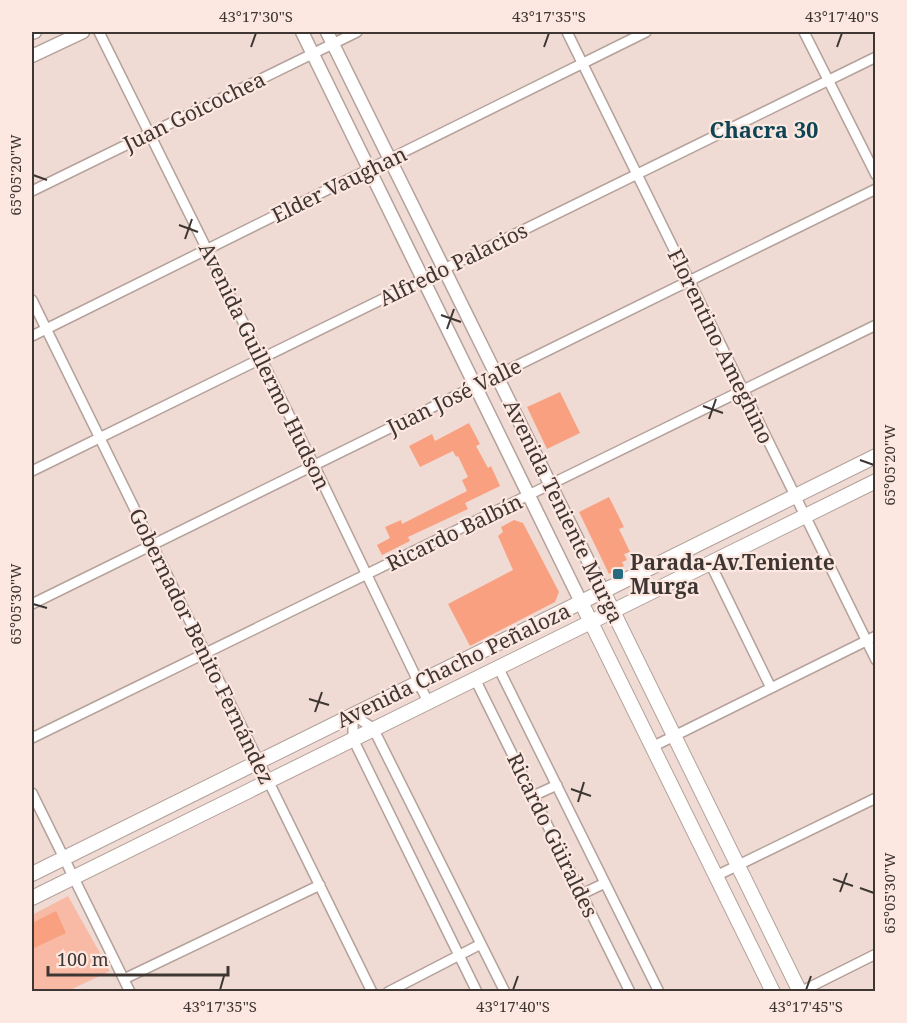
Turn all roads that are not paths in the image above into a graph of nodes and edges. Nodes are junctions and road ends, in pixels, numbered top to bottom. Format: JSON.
{"nodes":[{"id":1,"x":83,"y":32,"type":"edge"},
{"id":2,"x":99,"y":32,"type":"edge"},
{"id":3,"x":302,"y":32,"type":"edge"},
{"id":4,"x":327,"y":32,"type":"edge"},
{"id":5,"x":357,"y":32,"type":"edge"},
{"id":6,"x":567,"y":32,"type":"edge"},
{"id":7,"x":646,"y":32,"type":"edge"},
{"id":8,"x":804,"y":32,"type":"edge"},
{"id":9,"x":333,"y":43,"type":"junction"},
{"id":10,"x":313,"y":53,"type":"junction"},
{"id":11,"x":32,"y":56,"type":"edge"},
{"id":12,"x":876,"y":57,"type":"edge"},
{"id":13,"x":582,"y":63,"type":"junction"},
{"id":14,"x":828,"y":80,"type":"junction"},
{"id":15,"x":150,"y":133,"type":"junction"},
{"id":16,"x":389,"y":159,"type":"junction"},
{"id":17,"x":369,"y":168,"type":"junction"},
{"id":18,"x":637,"y":174,"type":"junction"},
{"id":19,"x":876,"y":175,"type":"edge"},
{"id":20,"x":876,"y":189,"type":"edge"},
{"id":21,"x":32,"y":191,"type":"edge"},
{"id":22,"x":207,"y":249,"type":"junction"},
{"id":23,"x":445,"y":268,"type":"junction"},
{"id":24,"x":423,"y":279,"type":"junction"},
{"id":25,"x":689,"y":280,"type":"junction"},
{"id":26,"x":32,"y":300,"type":"edge"},
{"id":27,"x":876,"y":325,"type":"edge"},
{"id":28,"x":45,"y":328,"type":"junction"},
{"id":29,"x":32,"y":336,"type":"edge"},
{"id":30,"x":262,"y":359,"type":"junction"},
{"id":31,"x":497,"y":375,"type":"junction"},
{"id":32,"x":476,"y":386,"type":"junction"},
{"id":33,"x":743,"y":390,"type":"junction"},
{"id":34,"x":99,"y":438,"type":"junction"},
{"id":35,"x":876,"y":456,"type":"edge"},
{"id":36,"x":314,"y":465,"type":"junction"},
{"id":37,"x":32,"y":471,"type":"edge"},
{"id":38,"x":876,"y":481,"type":"edge"},
{"id":39,"x":550,"y":484,"type":"junction"},
{"id":40,"x":529,"y":495,"type":"junction"},
{"id":41,"x":795,"y":496,"type":"junction"},
{"id":42,"x":805,"y":516,"type":"junction"},
{"id":43,"x":152,"y":545,"type":"junction"},
{"id":44,"x":710,"y":563,"type":"junction"},
{"id":45,"x":367,"y":575,"type":"junction"},
{"id":46,"x":603,"y":591,"type":"junction"},
{"id":47,"x":581,"y":602,"type":"junction"},
{"id":48,"x":32,"y":604,"type":"edge"},
{"id":49,"x":613,"y":611,"type":"junction"},
{"id":50,"x":591,"y":622,"type":"junction"},
{"id":51,"x":871,"y":639,"type":"edge"},
{"id":52,"x":205,"y":653,"type":"junction"},
{"id":53,"x":876,"y":660,"type":"edge"},
{"id":54,"x":498,"y":667,"type":"junction"},
{"id":55,"x":475,"y":679,"type":"junction"},
{"id":56,"x":419,"y":682,"type":"junction"},
{"id":57,"x":771,"y":688,"type":"junction"},
{"id":58,"x":428,"y":702,"type":"junction"},
{"id":59,"x":353,"y":715,"type":"junction"},
{"id":60,"x":374,"y":728,"type":"junction"},
{"id":61,"x":674,"y":736,"type":"junction"},
{"id":62,"x":32,"y":738,"type":"edge"},
{"id":63,"x":353,"y":739,"type":"junction"},
{"id":64,"x":652,"y":747,"type":"junction"},
{"id":65,"x":259,"y":761,"type":"junction"},
{"id":66,"x":268,"y":781,"type":"junction"},
{"id":67,"x":556,"y":785,"type":"junction"},
{"id":68,"x":32,"y":793,"type":"edge"},
{"id":69,"x":533,"y":796,"type":"junction"},
{"id":70,"x":876,"y":798,"type":"edge"},
{"id":71,"x":64,"y":858,"type":"junction"},
{"id":72,"x":738,"y":865,"type":"junction"},
{"id":73,"x":32,"y":874,"type":"edge"},
{"id":74,"x":716,"y":876,"type":"junction"},
{"id":75,"x":74,"y":877,"type":"junction"},
{"id":76,"x":605,"y":883,"type":"junction"},
{"id":77,"x":320,"y":885,"type":"junction"},
{"id":78,"x":582,"y":894,"type":"junction"},
{"id":79,"x":32,"y":898,"type":"edge"},
{"id":80,"x":481,"y":944,"type":"junction"},
{"id":81,"x":876,"y":954,"type":"edge"},
{"id":82,"x":460,"y":956,"type":"junction"},
{"id":83,"x":124,"y":979,"type":"junction"},
{"id":84,"x":130,"y":992,"type":"edge"},
{"id":85,"x":372,"y":992,"type":"edge"},
{"id":86,"x":388,"y":992,"type":"edge"},
{"id":87,"x":477,"y":992,"type":"edge"},
{"id":88,"x":505,"y":992,"type":"edge"},
{"id":89,"x":630,"y":992,"type":"edge"},
{"id":90,"x":659,"y":992,"type":"edge"},
{"id":91,"x":773,"y":992,"type":"edge"},
{"id":92,"x":800,"y":992,"type":"edge"}],
"edges":[{"from":1,"to":11,"type":"street"},
{"from":2,"to":15,"type":"street","name":"Avenida Guillermo Hudson"},
{"from":3,"to":10,"type":"street","name":"Avenida Teniente Murga"},
{"from":4,"to":9,"type":"street","name":"Avenida Teniente Murga"},
{"from":5,"to":9,"type":"street","name":"Juan Goicochea"},
{"from":6,"to":13,"type":"street","name":"Florentino Ameghino"},
{"from":7,"to":13,"type":"street","name":"Elder Vaughan"},
{"from":8,"to":14,"type":"street"},
{"from":9,"to":10,"type":"street","name":"Juan Goicochea"},
{"from":9,"to":16,"type":"street","name":"Avenida Teniente Murga"},
{"from":10,"to":15,"type":"street","name":"Juan Goicochea"},
{"from":10,"to":17,"type":"street","name":"Avenida Teniente Murga"},
{"from":12,"to":14,"type":"street","name":"Alfredo Palacios"},
{"from":13,"to":16,"type":"street","name":"Elder Vaughan"},
{"from":13,"to":18,"type":"street","name":"Florentino Ameghino"},
{"from":14,"to":18,"type":"street","name":"Alfredo Palacios"},
{"from":14,"to":19,"type":"street"},
{"from":15,"to":21,"type":"street","name":"Juan Goicochea"},
{"from":15,"to":22,"type":"street","name":"Avenida Guillermo Hudson"},
{"from":16,"to":17,"type":"street","name":"Elder Vaughan"},
{"from":16,"to":23,"type":"street","name":"Avenida Teniente Murga"},
{"from":17,"to":22,"type":"street","name":"Elder Vaughan"},
{"from":17,"to":24,"type":"street","name":"Avenida Teniente Murga"},
{"from":18,"to":23,"type":"street","name":"Alfredo Palacios"},
{"from":18,"to":25,"type":"street","name":"Florentino Ameghino"},
{"from":20,"to":25,"type":"street","name":"Juan José Valle"},
{"from":22,"to":28,"type":"street","name":"Elder Vaughan"},
{"from":22,"to":30,"type":"street","name":"Avenida Guillermo Hudson"},
{"from":23,"to":24,"type":"street","name":"Alfredo Palacios"},
{"from":23,"to":31,"type":"street","name":"Avenida Teniente Murga"},
{"from":24,"to":30,"type":"street","name":"Alfredo Palacios"},
{"from":24,"to":32,"type":"street","name":"Avenida Teniente Murga"},
{"from":25,"to":31,"type":"street","name":"Juan José Valle"},
{"from":25,"to":33,"type":"street","name":"Florentino Ameghino"},
{"from":26,"to":28,"type":"street","name":"Gobernador Benito Fernández"},
{"from":27,"to":33,"type":"street","name":"Ricardo Balbín"},
{"from":28,"to":29,"type":"street","name":"Elder Vaughan"},
{"from":28,"to":34,"type":"street","name":"Gobernador Benito Fernández"},
{"from":30,"to":34,"type":"street","name":"Alfredo Palacios"},
{"from":30,"to":36,"type":"street","name":"Avenida Guillermo Hudson"},
{"from":31,"to":32,"type":"street","name":"Juan José Valle"},
{"from":31,"to":39,"type":"street","name":"Avenida Teniente Murga"},
{"from":32,"to":36,"type":"street","name":"Juan José Valle"},
{"from":32,"to":40,"type":"street","name":"Avenida Teniente Murga"},
{"from":33,"to":39,"type":"street","name":"Ricardo Balbín"},
{"from":33,"to":41,"type":"street","name":"Florentino Ameghino"},
{"from":34,"to":37,"type":"street","name":"Alfredo Palacios"},
{"from":34,"to":43,"type":"street","name":"Gobernador Benito Fernández"},
{"from":35,"to":41,"type":"main road","name":"Avenida Chacho Peñaloza"},
{"from":36,"to":43,"type":"street","name":"Juan José Valle"},
{"from":36,"to":45,"type":"street","name":"Avenida Guillermo Hudson"},
{"from":38,"to":42,"type":"main road","name":"Avenida Chacho Peñaloza"},
{"from":39,"to":40,"type":"street","name":"Ricardo Balbín"},
{"from":39,"to":46,"type":"street","name":"Avenida Teniente Murga"},
{"from":40,"to":45,"type":"street","name":"Ricardo Balbín"},
{"from":40,"to":47,"type":"street","name":"Avenida Teniente Murga"},
{"from":41,"to":42,"type":"street","name":"Florentino Ameghino"},
{"from":41,"to":46,"type":"main road","name":"Avenida Chacho Peñaloza"},
{"from":42,"to":44,"type":"main road","name":"Avenida Chacho Peñaloza"},
{"from":42,"to":51,"type":"street","name":"Florentino Ameghino"},
{"from":43,"to":48,"type":"street","name":"Juan José Valle"},
{"from":43,"to":52,"type":"street","name":"Gobernador Benito Fernández"},
{"from":44,"to":49,"type":"main road","name":"Avenida Chacho Peñaloza"},
{"from":44,"to":57,"type":"street"},
{"from":45,"to":52,"type":"street","name":"Ricardo Balbín"},
{"from":45,"to":56,"type":"street","name":"Avenida Guillermo Hudson"},
{"from":46,"to":47,"type":"main road","name":"Avenida Chacho Peñaloza"},
{"from":46,"to":49,"type":"main road","name":"Avenida Teniente Murga"},
{"from":47,"to":50,"type":"main road","name":"Avenida Teniente Murga"},
{"from":47,"to":56,"type":"main road","name":"Avenida Chacho Peñaloza"},
{"from":49,"to":50,"type":"main road","name":"Avenida Chacho Peñaloza"},
{"from":49,"to":61,"type":"main road","name":"Avenida Teniente Murga"},
{"from":50,"to":54,"type":"main road","name":"Avenida Chacho Peñaloza"},
{"from":50,"to":64,"type":"main road","name":"Avenida Teniente Murga"},
{"from":51,"to":53,"type":"street","name":"Florentino Ameghino"},
{"from":51,"to":57,"type":"street"},
{"from":52,"to":62,"type":"street","name":"Ricardo Balbín"},
{"from":52,"to":65,"type":"street","name":"Gobernador Benito Fernández"},
{"from":54,"to":55,"type":"main road","name":"Avenida Chacho Peñaloza"},
{"from":54,"to":67,"type":"street","name":"Ricardo Güiraldes"},
{"from":55,"to":58,"type":"main road","name":"Avenida Chacho Peñaloza"},
{"from":55,"to":69,"type":"street","name":"Ricardo Güiraldes"},
{"from":56,"to":58,"type":"street","name":"Avenida Guillermo Hudson"},
{"from":56,"to":59,"type":"main road","name":"Avenida Chacho Peñaloza"},
{"from":57,"to":61,"type":"street"},
{"from":58,"to":60,"type":"main road","name":"Avenida Chacho Peñaloza"},
{"from":59,"to":60,"type":"street"},
{"from":59,"to":63,"type":"street"},
{"from":59,"to":65,"type":"main road","name":"Avenida Chacho Peñaloza"},
{"from":60,"to":63,"type":"main road","name":"Avenida Chacho Peñaloza"},
{"from":60,"to":80,"type":"street"},
{"from":61,"to":64,"type":"street"},
{"from":61,"to":72,"type":"main road","name":"Avenida Teniente Murga"},
{"from":63,"to":66,"type":"main road","name":"Avenida Chacho Peñaloza"},
{"from":63,"to":82,"type":"street"},
{"from":64,"to":74,"type":"main road","name":"Avenida Teniente Murga"},
{"from":65,"to":66,"type":"street","name":"Gobernador Benito Fernández"},
{"from":65,"to":71,"type":"main road","name":"Avenida Chacho Peñaloza"},
{"from":66,"to":75,"type":"main road","name":"Avenida Chacho Peñaloza"},
{"from":66,"to":77,"type":"street","name":"Gobernador Benito Fernández"},
{"from":67,"to":69,"type":"street"},
{"from":67,"to":76,"type":"street","name":"Ricardo Güiraldes"},
{"from":68,"to":71,"type":"street"},
{"from":69,"to":78,"type":"street","name":"Ricardo Güiraldes"},
{"from":70,"to":72,"type":"street"},
{"from":71,"to":73,"type":"main road","name":"Avenida Chacho Peñaloza"},
{"from":71,"to":75,"type":"street"},
{"from":72,"to":74,"type":"street"},
{"from":72,"to":92,"type":"main road","name":"Avenida Teniente Murga"},
{"from":74,"to":91,"type":"main road","name":"Avenida Teniente Murga"},
{"from":75,"to":79,"type":"main road","name":"Avenida Chacho Peñaloza"},
{"from":75,"to":83,"type":"street"},
{"from":76,"to":78,"type":"street"},
{"from":76,"to":90,"type":"street","name":"Ricardo Güiraldes"},
{"from":77,"to":83,"type":"street"},
{"from":77,"to":85,"type":"street","name":"Gobernador Benito Fernández"},
{"from":78,"to":89,"type":"street","name":"Ricardo Güiraldes"},
{"from":80,"to":82,"type":"street"},
{"from":80,"to":88,"type":"street"},
{"from":81,"to":92,"type":"street"},
{"from":82,"to":86,"type":"street"},
{"from":82,"to":87,"type":"street"},
{"from":83,"to":84,"type":"street"}]}
